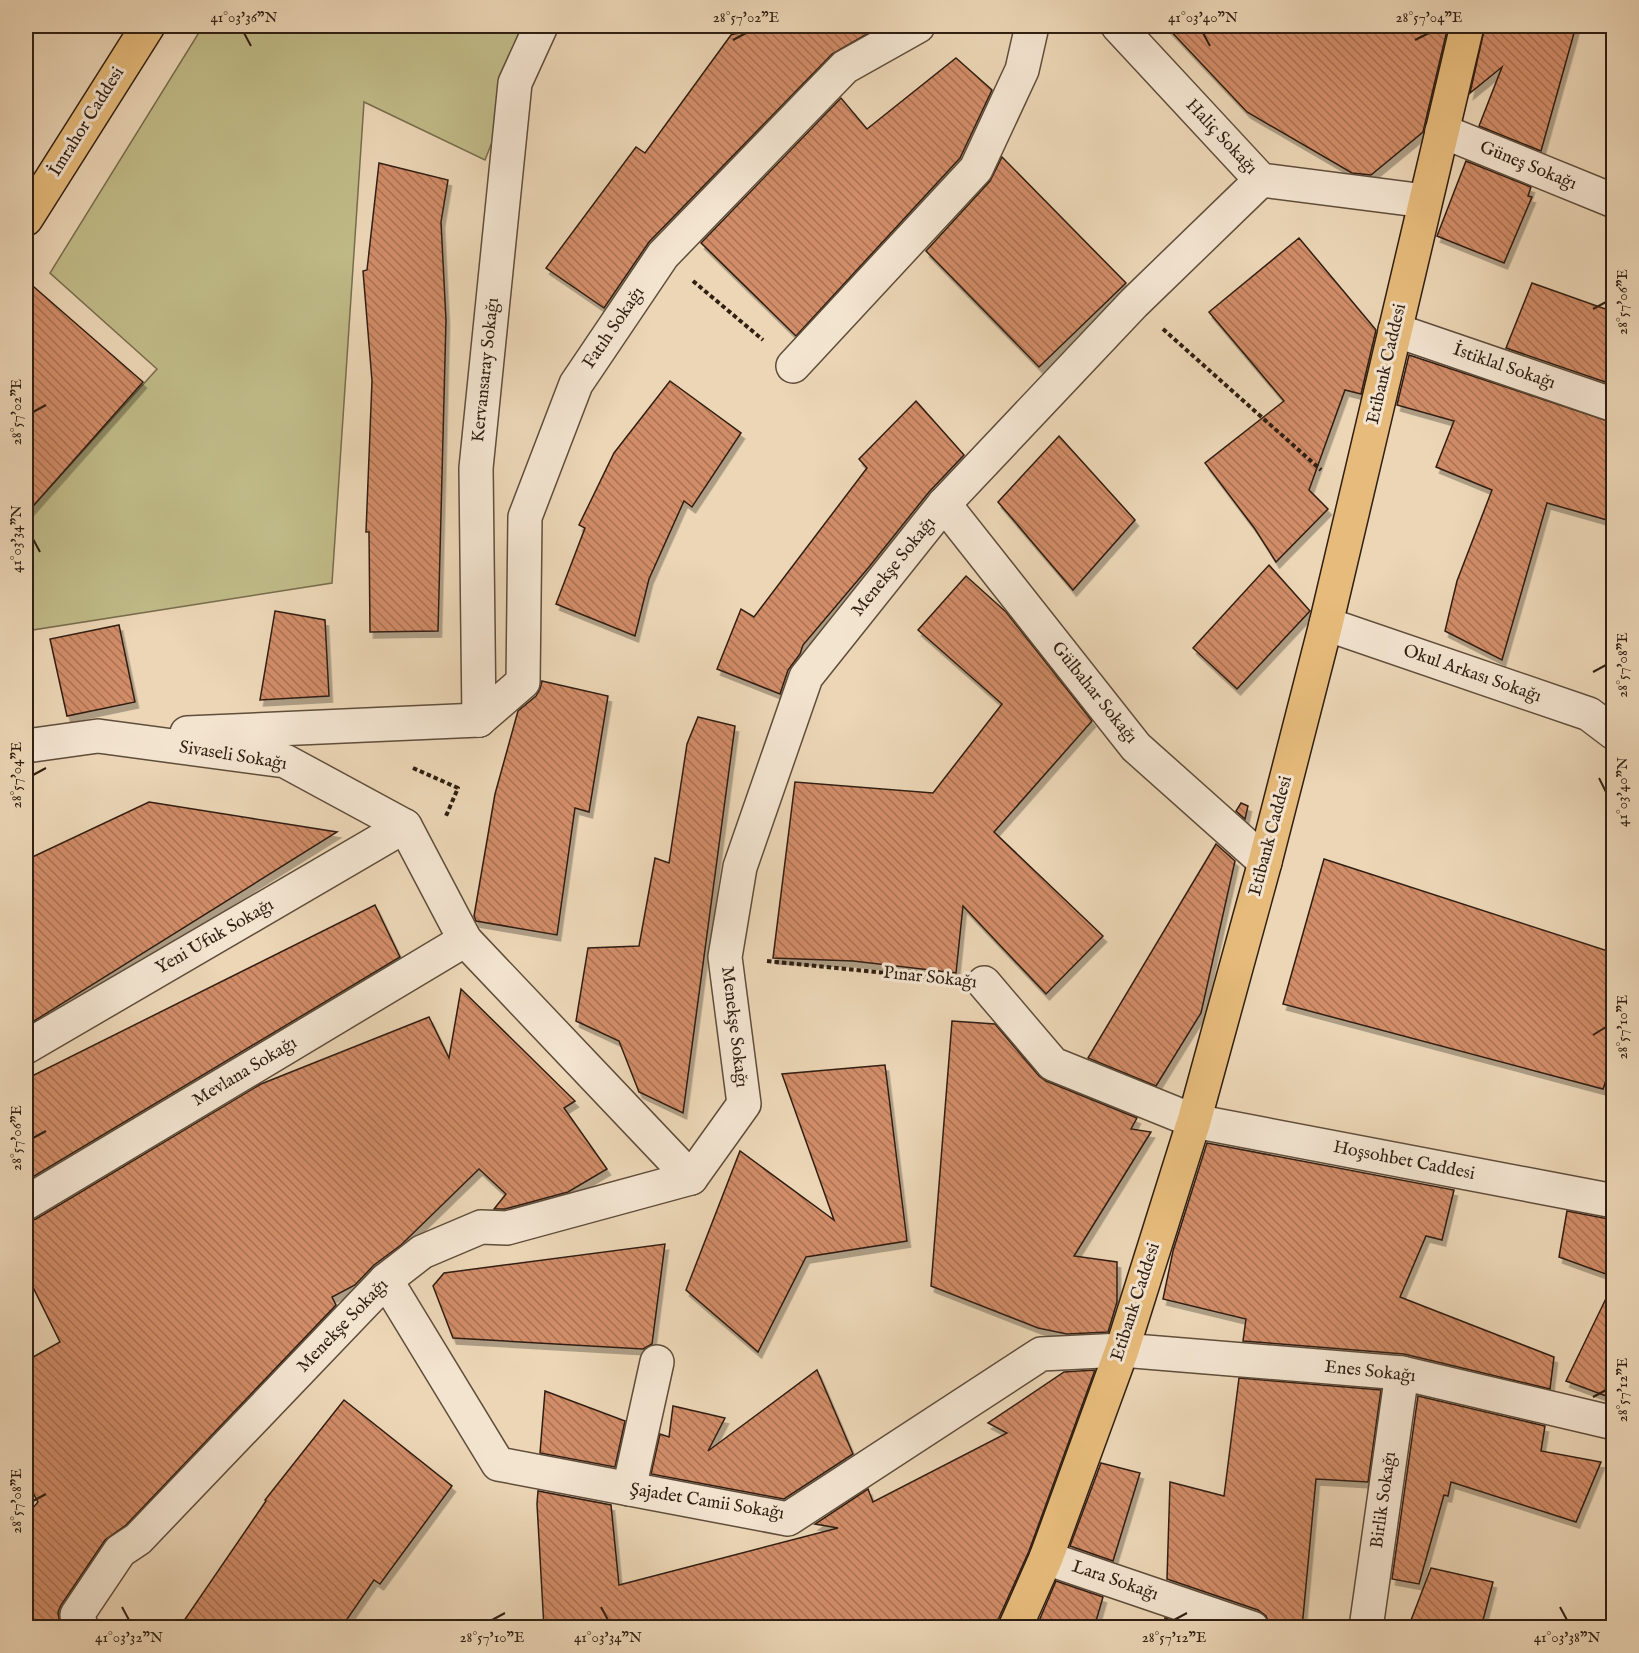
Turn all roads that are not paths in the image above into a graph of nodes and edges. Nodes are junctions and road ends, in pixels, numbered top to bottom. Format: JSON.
{"nodes":[{"id":1,"x":148,"y":26,"type":"edge"},
{"id":2,"x":541,"y":26,"type":"edge"},
{"id":3,"x":918,"y":26,"type":"edge"},
{"id":4,"x":1032,"y":26,"type":"edge"},
{"id":5,"x":1118,"y":26,"type":"edge"},
{"id":6,"x":1467,"y":26,"type":"edge"},
{"id":7,"x":1442,"y":130,"type":"junction"},
{"id":8,"x":1261,"y":180,"type":"junction"},
{"id":9,"x":1611,"y":192,"type":"edge"},
{"id":10,"x":1425,"y":201,"type":"junction"},
{"id":11,"x":26,"y":219,"type":"edge"},
{"id":12,"x":1395,"y":330,"type":"junction"},
{"id":13,"x":793,"y":366,"type":"road end"},
{"id":14,"x":1614,"y":405,"type":"edge"},
{"id":15,"x":944,"y":504,"type":"junction"},
{"id":16,"x":1326,"y":624,"type":"junction"},
{"id":17,"x":479,"y":720,"type":"junction"},
{"id":18,"x":1614,"y":733,"type":"edge"},
{"id":19,"x":98,"y":736,"type":"junction"},
{"id":20,"x":26,"y":746,"type":"edge"},
{"id":21,"x":405,"y":826,"type":"junction"},
{"id":22,"x":1264,"y":862,"type":"junction"},
{"id":23,"x":465,"y":940,"type":"junction"},
{"id":24,"x":984,"y":983,"type":"road end"},
{"id":25,"x":26,"y":1047,"type":"edge"},
{"id":26,"x":1194,"y":1121,"type":"junction"},
{"id":27,"x":691,"y":1178,"type":"junction"},
{"id":28,"x":1614,"y":1201,"type":"edge"},
{"id":29,"x":26,"y":1203,"type":"edge"},
{"id":30,"x":386,"y":1280,"type":"junction"},
{"id":31,"x":1122,"y":1350,"type":"junction"},
{"id":32,"x":657,"y":1362,"type":"dead end"},
{"id":33,"x":1402,"y":1373,"type":"junction"},
{"id":34,"x":1614,"y":1423,"type":"edge"},
{"id":35,"x":629,"y":1489,"type":"junction"},
{"id":36,"x":1046,"y":1558,"type":"junction"},
{"id":37,"x":82,"y":1628,"type":"edge"},
{"id":38,"x":1015,"y":1628,"type":"edge"},
{"id":39,"x":1252,"y":1628,"type":"edge"},
{"id":40,"x":1365,"y":1628,"type":"edge"}],
"edges":[{"from":1,"to":11,"type":"main road","name":"İmrahor Caddesi"},
{"from":2,"to":17,"type":"street","name":"Kervansaray Sokağı"},
{"from":3,"to":17,"type":"street","name":"Fatıh Sokağı"},
{"from":4,"to":13,"type":"street"},
{"from":5,"to":8,"type":"street","name":"Haliç Sokağı"},
{"from":6,"to":7,"type":"main road","name":"Etibank Caddesi"},
{"from":7,"to":9,"type":"street","name":"Güneş Sokağı"},
{"from":7,"to":10,"type":"main road","name":"Etibank Caddesi"},
{"from":8,"to":10,"type":"street","name":"Haliç Sokağı"},
{"from":8,"to":15,"type":"street","name":"Menekşe Sokağı"},
{"from":10,"to":12,"type":"main road","name":"Etibank Caddesi"},
{"from":12,"to":14,"type":"street","name":"İstiklal Sokağı"},
{"from":12,"to":16,"type":"main road","name":"Etibank Caddesi"},
{"from":15,"to":22,"type":"street","name":"Gülbahar Sokağı"},
{"from":15,"to":27,"type":"street","name":"Menekşe Sokağı"},
{"from":16,"to":18,"type":"street","name":"Okul Arkası Sokağı"},
{"from":16,"to":22,"type":"main road","name":"Etibank Caddesi"},
{"from":17,"to":19,"type":"street"},
{"from":19,"to":20,"type":"street","name":"Sivaseli Sokağı"},
{"from":19,"to":21,"type":"street","name":"Sivaseli Sokağı"},
{"from":21,"to":23,"type":"street"},
{"from":21,"to":25,"type":"street","name":"Yeni Ufuk Sokağı"},
{"from":22,"to":26,"type":"main road","name":"Etibank Caddesi"},
{"from":23,"to":27,"type":"street"},
{"from":23,"to":29,"type":"street","name":"Mevlana Sokağı"},
{"from":24,"to":26,"type":"street","name":"Pınar Sokağı"},
{"from":26,"to":28,"type":"street","name":"Hoşsohbet Caddesi"},
{"from":26,"to":31,"type":"main road","name":"Etibank Caddesi"},
{"from":27,"to":30,"type":"street","name":"Menekşe Sokağı"},
{"from":30,"to":35,"type":"street","name":"Şajadet Camii Sokağı"},
{"from":30,"to":37,"type":"street","name":"Menekşe Sokağı"},
{"from":31,"to":33,"type":"street","name":"Enes Sokağı"},
{"from":31,"to":35,"type":"street","name":"Şajadet Camii Sokağı"},
{"from":31,"to":36,"type":"main road","name":"Etibank Caddesi"},
{"from":32,"to":35,"type":"street"},
{"from":33,"to":34,"type":"street","name":"Enes Sokağı"},
{"from":33,"to":40,"type":"street","name":"Birlik Sokağı"},
{"from":36,"to":38,"type":"main road","name":"Etibank Caddesi"},
{"from":36,"to":39,"type":"street","name":"Lara Sokağı"}]}
